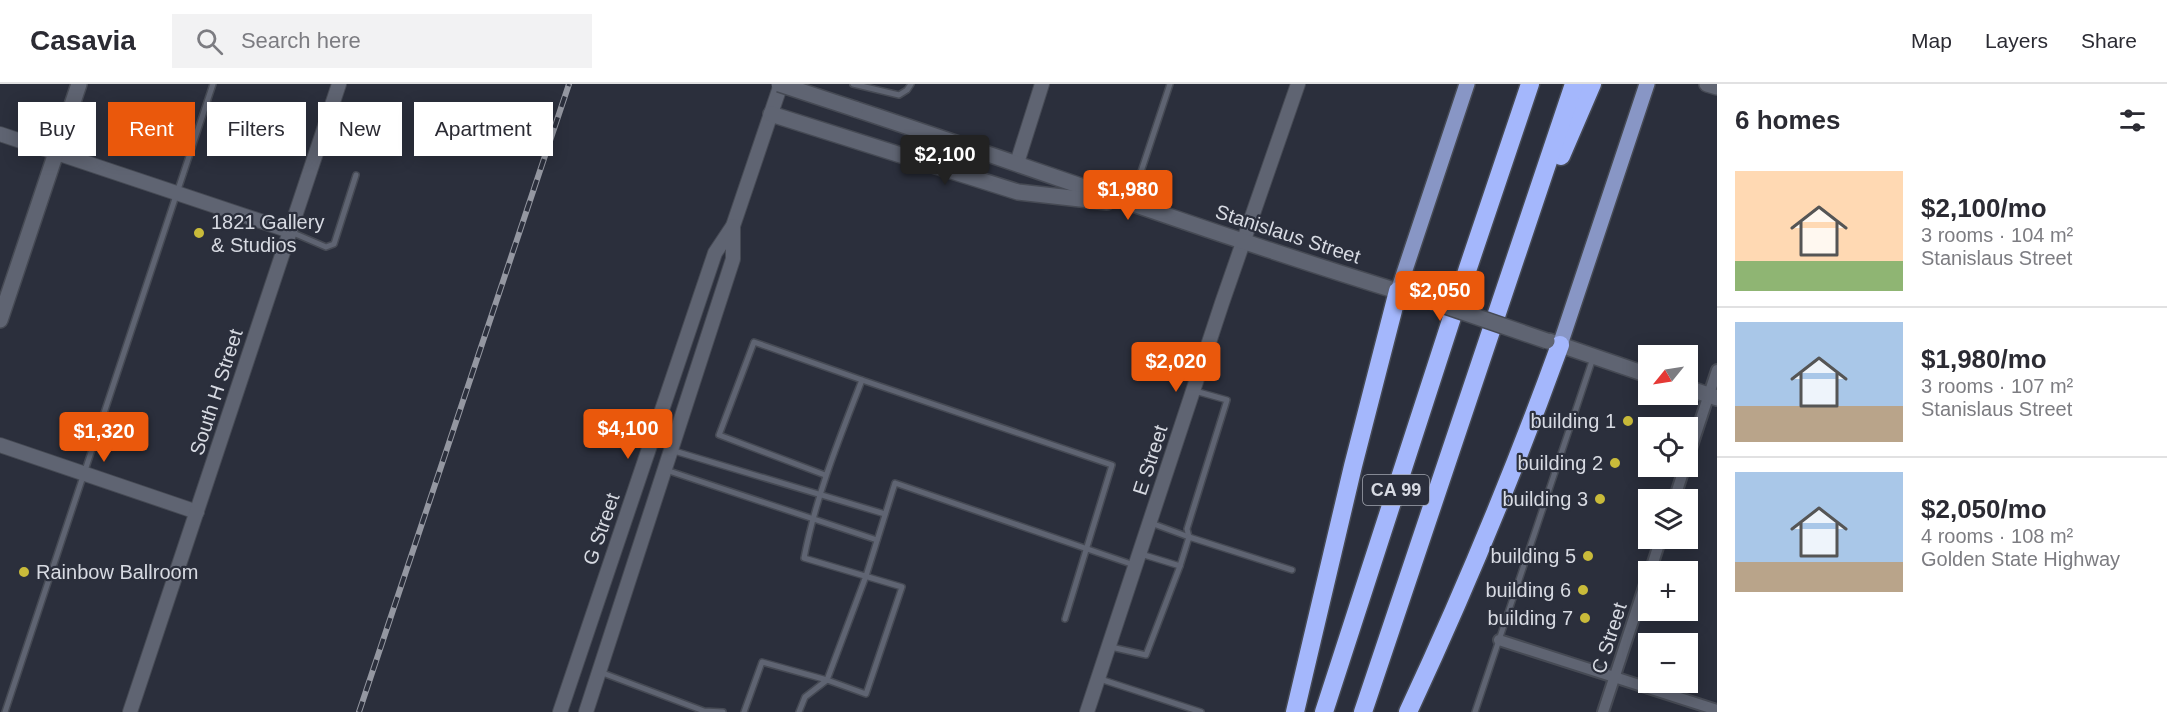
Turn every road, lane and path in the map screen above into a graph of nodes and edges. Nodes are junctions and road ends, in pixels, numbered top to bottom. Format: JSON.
{"nodes":[{"id":1,"x":79,"y":84,"type":"edge"},
{"id":2,"x":213,"y":84,"type":"edge"},
{"id":3,"x":339,"y":84,"type":"edge"},
{"id":4,"x":780,"y":84,"type":"edge"},
{"id":5,"x":853,"y":84,"type":"edge"},
{"id":6,"x":911,"y":84,"type":"edge"},
{"id":7,"x":1042,"y":84,"type":"edge"},
{"id":8,"x":1170,"y":84,"type":"edge"},
{"id":9,"x":1298,"y":84,"type":"edge"},
{"id":10,"x":1467,"y":84,"type":"edge"},
{"id":11,"x":1518,"y":84,"type":"edge"},
{"id":12,"x":1530,"y":84,"type":"edge"},
{"id":13,"x":1574,"y":84,"type":"edge"},
{"id":14,"x":1592,"y":84,"type":"edge"},
{"id":15,"x":1647,"y":84,"type":"edge"},
{"id":16,"x":1707,"y":84,"type":"edge"},
{"id":17,"x":1717,"y":87,"type":"edge"},
{"id":18,"x":73,"y":102,"type":"edge"},
{"id":19,"x":771,"y":114,"type":"junction"},
{"id":20,"x":0,"y":134,"type":"edge"},
{"id":21,"x":18,"y":140,"type":"edge"},
{"id":22,"x":55,"y":156,"type":"edge"},
{"id":23,"x":65,"y":156,"type":"edge"},
{"id":24,"x":1017,"y":163,"type":"junction"},
{"id":25,"x":356,"y":175,"type":"dead end"},
{"id":26,"x":177,"y":193,"type":"junction"},
{"id":27,"x":1130,"y":204,"type":"junction"},
{"id":28,"x":733,"y":226,"type":"junction"},
{"id":29,"x":290,"y":231,"type":"junction"},
{"id":30,"x":1244,"y":243,"type":"junction"},
{"id":31,"x":1468,"y":268,"type":"junction"},
{"id":32,"x":1512,"y":270,"type":"junction"},
{"id":33,"x":1405,"y":293,"type":"junction"},
{"id":34,"x":0,"y":321,"type":"edge"},
{"id":35,"x":1554,"y":343,"type":"junction"},
{"id":36,"x":1594,"y":356,"type":"junction"},
{"id":37,"x":1717,"y":370,"type":"edge"},
{"id":38,"x":1638,"y":371,"type":"edge"},
{"id":39,"x":862,"y":381,"type":"junction"},
{"id":40,"x":1194,"y":390,"type":"junction"},
{"id":41,"x":1698,"y":392,"type":"edge"},
{"id":42,"x":1713,"y":397,"type":"edge"},
{"id":43,"x":1698,"y":434,"type":"edge"},
{"id":44,"x":0,"y":445,"type":"edge"},
{"id":45,"x":671,"y":450,"type":"junction"},
{"id":46,"x":664,"y":470,"type":"junction"},
{"id":47,"x":84,"y":473,"type":"junction"},
{"id":48,"x":825,"y":475,"type":"junction"},
{"id":49,"x":820,"y":494,"type":"junction"},
{"id":50,"x":197,"y":512,"type":"junction"},
{"id":51,"x":885,"y":514,"type":"junction"},
{"id":52,"x":811,"y":520,"type":"junction"},
{"id":53,"x":1150,"y":522,"type":"junction"},
{"id":54,"x":1189,"y":537,"type":"junction"},
{"id":55,"x":877,"y":540,"type":"junction"},
{"id":56,"x":1085,"y":548,"type":"junction"},
{"id":57,"x":1138,"y":559,"type":"junction"},
{"id":58,"x":1180,"y":566,"type":"junction"},
{"id":59,"x":1292,"y":570,"type":"dead end"},
{"id":60,"x":866,"y":576,"type":"junction"},
{"id":61,"x":1638,"y":606,"type":"edge"},
{"id":62,"x":1065,"y":620,"type":"dead end"},
{"id":63,"x":1499,"y":640,"type":"junction"},
{"id":64,"x":1109,"y":646,"type":"junction"},
{"id":65,"x":599,"y":672,"type":"junction"},
{"id":66,"x":1614,"y":677,"type":"junction"},
{"id":67,"x":1098,"y":679,"type":"junction"},
{"id":68,"x":827,"y":680,"type":"junction"},
{"id":69,"x":1717,"y":710,"type":"edge"},
{"id":70,"x":5,"y":712,"type":"edge"},
{"id":71,"x":130,"y":712,"type":"edge"},
{"id":72,"x":560,"y":712,"type":"edge"},
{"id":73,"x":586,"y":712,"type":"edge"},
{"id":74,"x":723,"y":712,"type":"edge"},
{"id":75,"x":744,"y":712,"type":"edge"},
{"id":76,"x":799,"y":712,"type":"edge"},
{"id":77,"x":1087,"y":712,"type":"edge"},
{"id":78,"x":1201,"y":712,"type":"edge"},
{"id":79,"x":1295,"y":712,"type":"edge"},
{"id":80,"x":1324,"y":712,"type":"edge"},
{"id":81,"x":1363,"y":712,"type":"edge"},
{"id":82,"x":1408,"y":712,"type":"edge"},
{"id":83,"x":1475,"y":712,"type":"edge"},
{"id":84,"x":1603,"y":712,"type":"edge"}],
"edges":[{"from":1,"to":18,"type":"main road"},
{"from":2,"to":26,"type":"lane"},
{"from":3,"to":29,"type":"street","name":"South H Street"},
{"from":4,"to":19,"type":"street","name":"G Street"},
{"from":4,"to":24,"type":"main road","name":"Stanislaus Street","bridge":true},
{"from":5,"to":6,"type":"lane"},
{"from":7,"to":24,"type":"street"},
{"from":8,"to":27,"type":"lane"},
{"from":9,"to":30,"type":"street","name":"E Street"},
{"from":10,"to":33,"type":"main road"},
{"from":11,"to":31,"type":"highway"},
{"from":12,"to":31,"type":"highway","number":"CA 99"},
{"from":13,"to":32,"type":"highway","number":"CA 99"},
{"from":14,"to":32,"type":"highway"},
{"from":15,"to":35,"type":"main road"},
{"from":16,"to":17,"type":"main road"},
{"from":19,"to":27,"type":"main road"},
{"from":19,"to":28,"type":"street","name":"G Street"},
{"from":20,"to":21,"type":"street"},
{"from":22,"to":34,"type":"main road"},
{"from":23,"to":26,"type":"street"},
{"from":24,"to":27,"type":"main road","name":"Stanislaus Street"},
{"from":25,"to":29,"type":"lane"},
{"from":26,"to":29,"type":"street"},
{"from":26,"to":47,"type":"lane"},
{"from":27,"to":30,"type":"main road","name":"Stanislaus Street"},
{"from":28,"to":45,"type":"street","name":"G Street"},
{"from":28,"to":72,"type":"street","name":"G Street"},
{"from":29,"to":50,"type":"street","name":"South H Street"},
{"from":30,"to":33,"type":"main road","name":"Stanislaus Street"},
{"from":30,"to":40,"type":"street","name":"E Street"},
{"from":31,"to":80,"type":"highway","number":"CA 99"},
{"from":32,"to":81,"type":"highway","number":"CA 99"},
{"from":33,"to":35,"type":"main road","name":"Stanislaus Street","bridge":true},
{"from":33,"to":79,"type":"highway"},
{"from":35,"to":36,"type":"main road","name":"Stanislaus Street"},
{"from":35,"to":82,"type":"highway"},
{"from":36,"to":38,"type":"main road","name":"Stanislaus Street"},
{"from":36,"to":63,"type":"lane"},
{"from":37,"to":42,"type":"street"},
{"from":39,"to":48,"type":"lane"},
{"from":39,"to":48,"type":"lane"},
{"from":39,"to":56,"type":"lane"},
{"from":40,"to":53,"type":"street","name":"E Street"},
{"from":40,"to":54,"type":"lane"},
{"from":41,"to":42,"type":"main road"},
{"from":42,"to":43,"type":"street"},
{"from":44,"to":47,"type":"street"},
{"from":45,"to":46,"type":"street","name":"G Street"},
{"from":45,"to":49,"type":"lane"},
{"from":46,"to":52,"type":"lane"},
{"from":46,"to":65,"type":"street","name":"G Street"},
{"from":47,"to":50,"type":"street"},
{"from":47,"to":70,"type":"lane"},
{"from":48,"to":49,"type":"lane"},
{"from":49,"to":51,"type":"lane"},
{"from":49,"to":52,"type":"lane"},
{"from":50,"to":71,"type":"street","name":"South H Street"},
{"from":51,"to":55,"type":"lane"},
{"from":51,"to":56,"type":"lane"},
{"from":52,"to":55,"type":"lane"},
{"from":52,"to":60,"type":"lane"},
{"from":53,"to":54,"type":"lane"},
{"from":53,"to":57,"type":"street","name":"E Street"},
{"from":54,"to":58,"type":"lane"},
{"from":54,"to":59,"type":"lane"},
{"from":55,"to":60,"type":"lane"},
{"from":56,"to":57,"type":"lane"},
{"from":56,"to":62,"type":"lane"},
{"from":57,"to":58,"type":"lane"},
{"from":57,"to":64,"type":"street","name":"E Street"},
{"from":58,"to":64,"type":"lane"},
{"from":60,"to":68,"type":"lane"},
{"from":60,"to":68,"type":"lane"},
{"from":61,"to":66,"type":"street","name":"C Street"},
{"from":63,"to":66,"type":"street"},
{"from":63,"to":83,"type":"lane"},
{"from":64,"to":67,"type":"street","name":"E Street"},
{"from":65,"to":73,"type":"street","name":"G Street"},
{"from":65,"to":74,"type":"lane"},
{"from":66,"to":69,"type":"street"},
{"from":66,"to":84,"type":"street","name":"C Street"},
{"from":67,"to":77,"type":"street","name":"E Street"},
{"from":67,"to":78,"type":"lane"},
{"from":68,"to":75,"type":"lane"},
{"from":68,"to":76,"type":"lane"}]}
